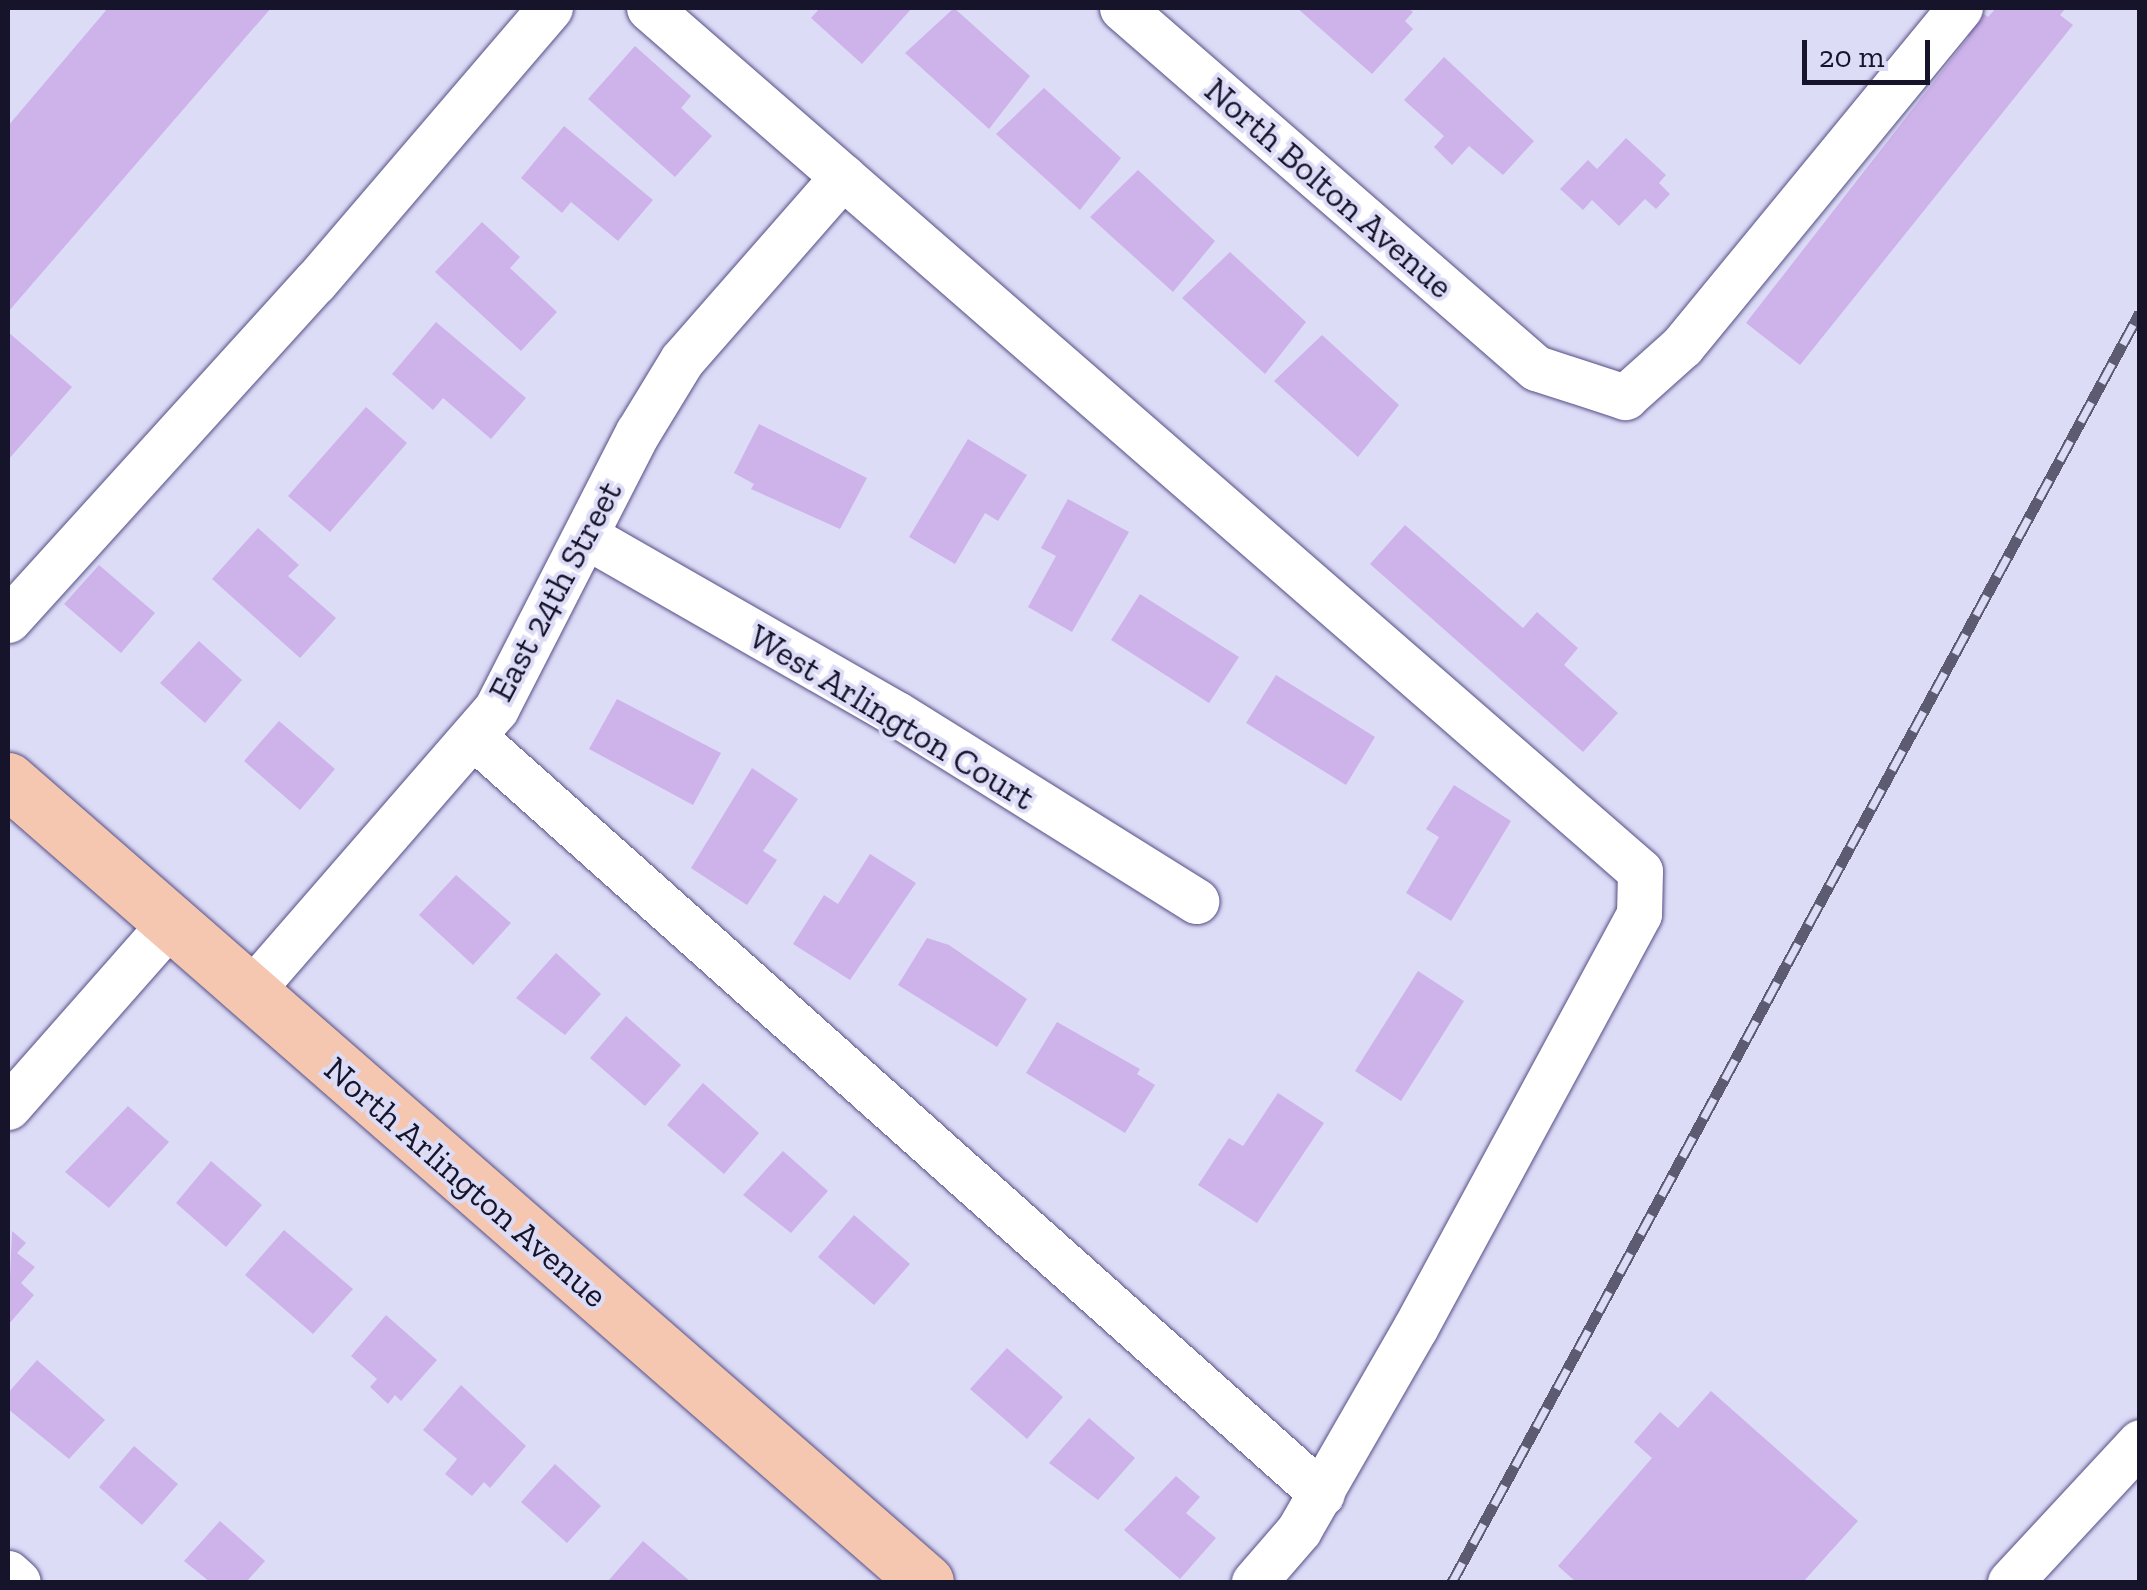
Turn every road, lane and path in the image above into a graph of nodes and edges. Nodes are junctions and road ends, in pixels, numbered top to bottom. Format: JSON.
{"nodes":[{"id":1,"x":550,"y":8,"type":"edge"},
{"id":2,"x":649,"y":8,"type":"edge"},
{"id":3,"x":1122,"y":8,"type":"edge"},
{"id":4,"x":1960,"y":8,"type":"edge"},
{"id":5,"x":843,"y":176,"type":"junction"},
{"id":6,"x":586,"y":536,"type":"junction"},
{"id":7,"x":30,"y":573,"type":"edge"},
{"id":8,"x":8,"y":620,"type":"edge"},
{"id":9,"x":474,"y":738,"type":"junction"},
{"id":10,"x":8,"y":780,"type":"edge"},
{"id":11,"x":1196,"y":901,"type":"dead end"},
{"id":12,"x":170,"y":923,"type":"junction"},
{"id":13,"x":249,"y":992,"type":"junction"},
{"id":14,"x":8,"y":1107,"type":"edge"},
{"id":15,"x":2140,"y":1442,"type":"edge"},
{"id":16,"x":1322,"y":1494,"type":"junction"},
{"id":17,"x":8,"y":1573,"type":"edge"},
{"id":18,"x":18,"y":1582,"type":"edge"},
{"id":19,"x":926,"y":1582,"type":"edge"},
{"id":20,"x":1254,"y":1582,"type":"edge"},
{"id":21,"x":2010,"y":1582,"type":"edge"}],
"edges":[{"from":1,"to":7,"type":"street"},
{"from":2,"to":5,"type":"street"},
{"from":3,"to":4,"type":"street","name":"North Bolton Avenue"},
{"from":5,"to":6,"type":"street","name":"East 24th Street"},
{"from":5,"to":16,"type":"street"},
{"from":6,"to":9,"type":"street","name":"East 24th Street"},
{"from":6,"to":11,"type":"street","name":"West Arlington Court"},
{"from":7,"to":8,"type":"street"},
{"from":9,"to":13,"type":"street","name":"East 24th Street"},
{"from":9,"to":16,"type":"street"},
{"from":10,"to":12,"type":"main road","name":"North Arlington Avenue"},
{"from":12,"to":13,"type":"main road","name":"North Arlington Avenue"},
{"from":12,"to":14,"type":"street"},
{"from":13,"to":19,"type":"main road","name":"North Arlington Avenue"},
{"from":15,"to":21,"type":"street"},
{"from":16,"to":20,"type":"street"},
{"from":17,"to":18,"type":"street"}]}
